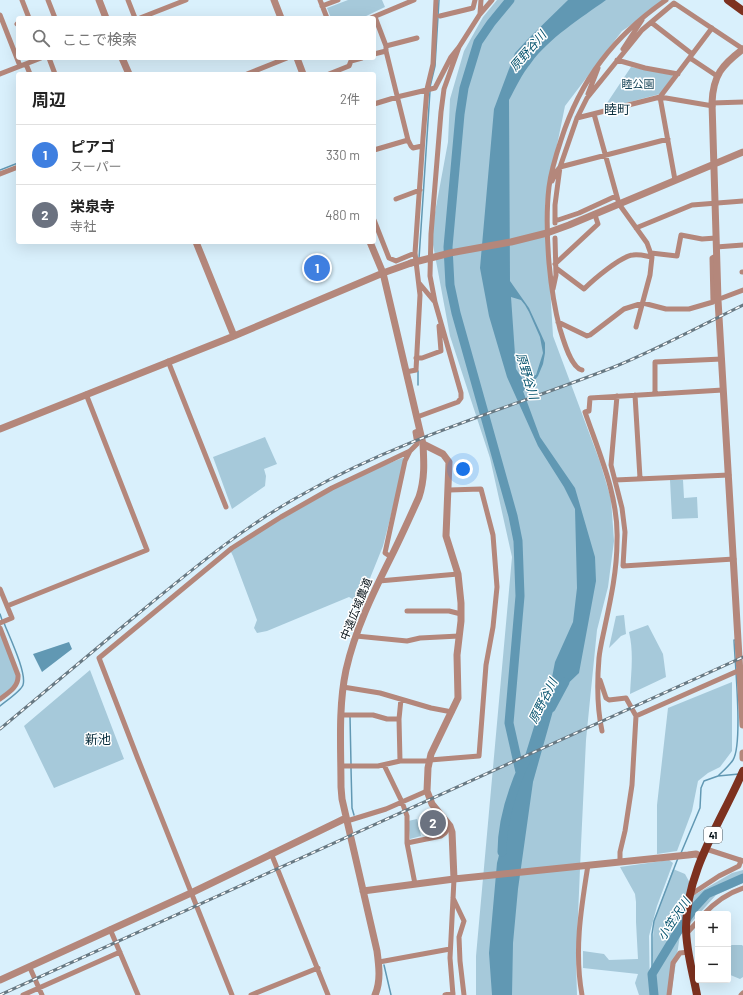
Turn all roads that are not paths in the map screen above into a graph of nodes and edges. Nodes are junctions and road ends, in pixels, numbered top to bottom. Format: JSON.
{"nodes":[{"id":1,"x":22,"y":0,"type":"edge"},
{"id":2,"x":48,"y":0,"type":"edge"},
{"id":3,"x":99,"y":0,"type":"edge"},
{"id":4,"x":128,"y":0,"type":"edge"},
{"id":5,"x":186,"y":0,"type":"edge"},
{"id":6,"x":274,"y":0,"type":"edge"},
{"id":7,"x":320,"y":0,"type":"edge"},
{"id":8,"x":338,"y":0,"type":"edge"},
{"id":9,"x":414,"y":0,"type":"edge"},
{"id":10,"x":436,"y":0,"type":"edge"},
{"id":11,"x":475,"y":0,"type":"edge"},
{"id":12,"x":481,"y":0,"type":"edge"},
{"id":13,"x":492,"y":0,"type":"edge"},
{"id":14,"x":666,"y":0,"type":"edge"},
{"id":15,"x":728,"y":0,"type":"edge"},
{"id":16,"x":400,"y":3,"type":"edge"},
{"id":17,"x":322,"y":6,"type":"junction"},
{"id":18,"x":743,"y":11,"type":"edge"},
{"id":19,"x":480,"y":14,"type":"junction"},
{"id":20,"x":0,"y":15,"type":"edge"},
{"id":21,"x":28,"y":16,"type":"edge"},
{"id":22,"x":54,"y":16,"type":"edge"},
{"id":23,"x":105,"y":16,"type":"edge"},
{"id":24,"x":134,"y":16,"type":"edge"},
{"id":25,"x":145,"y":16,"type":"edge"},
{"id":26,"x":280,"y":16,"type":"edge"},
{"id":27,"x":326,"y":16,"type":"edge"},
{"id":28,"x":375,"y":16,"type":"edge"},
{"id":29,"x":440,"y":16,"type":"dead end"},
{"id":30,"x":644,"y":16,"type":"junction"},
{"id":31,"x":652,"y":23,"type":"junction"},
{"id":32,"x":376,"y":24,"type":"edge"},
{"id":33,"x":712,"y":28,"type":"junction"},
{"id":34,"x":417,"y":38,"type":"dead end"},
{"id":35,"x":459,"y":47,"type":"junction"},
{"id":36,"x":386,"y":48,"type":"junction"},
{"id":37,"x":743,"y":49,"type":"edge"},
{"id":38,"x":16,"y":50,"type":"edge"},
{"id":39,"x":376,"y":53,"type":"edge"},
{"id":40,"x":691,"y":56,"type":"junction"},
{"id":41,"x":21,"y":60,"type":"edge"},
{"id":42,"x":36,"y":60,"type":"edge"},
{"id":43,"x":49,"y":60,"type":"edge"},
{"id":44,"x":123,"y":60,"type":"edge"},
{"id":45,"x":281,"y":60,"type":"edge"},
{"id":46,"x":298,"y":60,"type":"edge"},
{"id":47,"x":355,"y":60,"type":"edge"},
{"id":48,"x":601,"y":60,"type":"junction"},
{"id":49,"x":617,"y":60,"type":"junction"},
{"id":50,"x":23,"y":65,"type":"junction"},
{"id":51,"x":28,"y":72,"type":"edge"},
{"id":52,"x":54,"y":72,"type":"edge"},
{"id":53,"x":128,"y":72,"type":"edge"},
{"id":54,"x":252,"y":72,"type":"edge"},
{"id":55,"x":303,"y":72,"type":"edge"},
{"id":56,"x":335,"y":72,"type":"edge"},
{"id":57,"x":0,"y":74,"type":"edge"},
{"id":58,"x":678,"y":74,"type":"junction"},
{"id":59,"x":717,"y":76,"type":"junction"},
{"id":60,"x":427,"y":89,"type":"junction"},
{"id":61,"x":397,"y":97,"type":"junction"},
{"id":62,"x":587,"y":98,"type":"junction"},
{"id":63,"x":660,"y":98,"type":"junction"},
{"id":64,"x":743,"y":102,"type":"edge"},
{"id":65,"x":376,"y":103,"type":"edge"},
{"id":66,"x":712,"y":105,"type":"junction"},
{"id":67,"x":594,"y":114,"type":"junction"},
{"id":68,"x":577,"y":118,"type":"junction"},
{"id":69,"x":668,"y":139,"type":"junction"},
{"id":70,"x":408,"y":140,"type":"junction"},
{"id":71,"x":422,"y":146,"type":"junction"},
{"id":72,"x":376,"y":149,"type":"edge"},
{"id":73,"x":743,"y":152,"type":"edge"},
{"id":74,"x":605,"y":155,"type":"junction"},
{"id":75,"x":714,"y":164,"type":"junction"},
{"id":76,"x":560,"y":167,"type":"junction"},
{"id":77,"x":16,"y":168,"type":"edge"},
{"id":78,"x":0,"y":174,"type":"edge"},
{"id":79,"x":675,"y":180,"type":"junction"},
{"id":80,"x":549,"y":187,"type":"junction"},
{"id":81,"x":420,"y":190,"type":"junction"},
{"id":82,"x":616,"y":196,"type":"junction"},
{"id":83,"x":396,"y":199,"type":"dead end"},
{"id":84,"x":743,"y":201,"type":"edge"},
{"id":85,"x":716,"y":203,"type":"junction"},
{"id":86,"x":619,"y":204,"type":"junction"},
{"id":87,"x":595,"y":214,"type":"junction"},
{"id":88,"x":376,"y":225,"type":"edge"},
{"id":89,"x":636,"y":228,"type":"junction"},
{"id":90,"x":547,"y":232,"type":"junction"},
{"id":91,"x":555,"y":238,"type":"dead end"},
{"id":92,"x":716,"y":238,"type":"junction"},
{"id":93,"x":197,"y":244,"type":"edge"},
{"id":94,"x":371,"y":244,"type":"edge"},
{"id":95,"x":743,"y":245,"type":"edge"},
{"id":96,"x":716,"y":247,"type":"junction"},
{"id":97,"x":415,"y":254,"type":"junction"},
{"id":98,"x":651,"y":255,"type":"junction"},
{"id":99,"x":716,"y":256,"type":"junction"},
{"id":100,"x":556,"y":266,"type":"junction"},
{"id":101,"x":383,"y":273,"type":"junction"},
{"id":102,"x":418,"y":282,"type":"junction"},
{"id":103,"x":743,"y":290,"type":"edge"},
{"id":104,"x":552,"y":293,"type":"junction"},
{"id":105,"x":722,"y":298,"type":"dead end"},
{"id":106,"x":434,"y":302,"type":"junction"},
{"id":107,"x":643,"y":304,"type":"junction"},
{"id":108,"x":438,"y":313,"type":"junction"},
{"id":109,"x":558,"y":322,"type":"junction"},
{"id":110,"x":636,"y":327,"type":"dead end"},
{"id":111,"x":234,"y":336,"type":"junction"},
{"id":112,"x":416,"y":358,"type":"junction"},
{"id":113,"x":722,"y":360,"type":"junction"},
{"id":114,"x":168,"y":361,"type":"junction"},
{"id":115,"x":582,"y":370,"type":"dead end"},
{"id":116,"x":406,"y":372,"type":"junction"},
{"id":117,"x":723,"y":390,"type":"junction"},
{"id":118,"x":86,"y":394,"type":"junction"},
{"id":119,"x":655,"y":394,"type":"junction"},
{"id":120,"x":635,"y":395,"type":"junction"},
{"id":121,"x":617,"y":396,"type":"junction"},
{"id":122,"x":417,"y":417,"type":"junction"},
{"id":123,"x":0,"y":429,"type":"edge"},
{"id":124,"x":420,"y":430,"type":"junction"},
{"id":125,"x":424,"y":444,"type":"junction"},
{"id":126,"x":410,"y":451,"type":"junction"},
{"id":127,"x":729,"y":475,"type":"junction"},
{"id":128,"x":640,"y":478,"type":"junction"},
{"id":129,"x":616,"y":480,"type":"junction"},
{"id":130,"x":448,"y":490,"type":"junction"},
{"id":131,"x":226,"y":507,"type":"dead end"},
{"id":132,"x":391,"y":557,"type":"junction"},
{"id":133,"x":734,"y":559,"type":"junction"},
{"id":134,"x":458,"y":574,"type":"junction"},
{"id":135,"x":379,"y":581,"type":"junction"},
{"id":136,"x":0,"y":589,"type":"edge"},
{"id":137,"x":7,"y":606,"type":"junction"},
{"id":138,"x":406,"y":611,"type":"dead end"},
{"id":139,"x":461,"y":614,"type":"junction"},
{"id":140,"x":0,"y":623,"type":"edge"},
{"id":141,"x":0,"y":628,"type":"edge"},
{"id":142,"x":356,"y":636,"type":"junction"},
{"id":143,"x":459,"y":636,"type":"junction"},
{"id":144,"x":741,"y":643,"type":"edge"},
{"id":145,"x":599,"y":671,"type":"junction"},
{"id":146,"x":741,"y":672,"type":"edge"},
{"id":147,"x":343,"y":687,"type":"junction"},
{"id":148,"x":401,"y":699,"type":"junction"},
{"id":149,"x":0,"y":700,"type":"edge"},
{"id":150,"x":452,"y":712,"type":"junction"},
{"id":151,"x":341,"y":715,"type":"junction"},
{"id":152,"x":636,"y":716,"type":"junction"},
{"id":153,"x":399,"y":719,"type":"junction"},
{"id":154,"x":743,"y":725,"type":"edge"},
{"id":155,"x":602,"y":731,"type":"dead end"},
{"id":156,"x":743,"y":753,"type":"edge"},
{"id":157,"x":743,"y":758,"type":"edge"},
{"id":158,"x":430,"y":760,"type":"junction"},
{"id":159,"x":400,"y":761,"type":"junction"},
{"id":160,"x":384,"y":765,"type":"junction"},
{"id":161,"x":341,"y":766,"type":"junction"},
{"id":162,"x":743,"y":771,"type":"edge"},
{"id":163,"x":740,"y":784,"type":"edge"},
{"id":164,"x":427,"y":791,"type":"junction"},
{"id":165,"x":402,"y":802,"type":"junction"},
{"id":166,"x":347,"y":820,"type":"junction"},
{"id":167,"x":450,"y":826,"type":"junction"},
{"id":168,"x":407,"y":843,"type":"junction"},
{"id":169,"x":706,"y":849,"type":"junction"},
{"id":170,"x":271,"y":853,"type":"junction"},
{"id":171,"x":702,"y":857,"type":"junction"},
{"id":172,"x":742,"y":860,"type":"edge"},
{"id":173,"x":620,"y":862,"type":"junction"},
{"id":174,"x":585,"y":865,"type":"junction"},
{"id":175,"x":454,"y":879,"type":"junction"},
{"id":176,"x":415,"y":884,"type":"junction"},
{"id":177,"x":743,"y":888,"type":"edge"},
{"id":178,"x":363,"y":891,"type":"junction"},
{"id":179,"x":191,"y":893,"type":"junction"},
{"id":180,"x":453,"y":898,"type":"junction"},
{"id":181,"x":689,"y":898,"type":"junction"},
{"id":182,"x":707,"y":911,"type":"edge"},
{"id":183,"x":695,"y":924,"type":"edge"},
{"id":184,"x":110,"y":929,"type":"junction"},
{"id":185,"x":686,"y":931,"type":"junction"},
{"id":186,"x":450,"y":949,"type":"junction"},
{"id":187,"x":120,"y":952,"type":"junction"},
{"id":188,"x":689,"y":952,"type":"junction"},
{"id":189,"x":379,"y":962,"type":"junction"},
{"id":190,"x":30,"y":968,"type":"junction"},
{"id":191,"x":318,"y":968,"type":"junction"},
{"id":192,"x":0,"y":980,"type":"edge"},
{"id":193,"x":39,"y":987,"type":"junction"},
{"id":194,"x":453,"y":994,"type":"edge"},
{"id":195,"x":23,"y":995,"type":"edge"},
{"id":196,"x":42,"y":995,"type":"edge"},
{"id":197,"x":138,"y":995,"type":"edge"},
{"id":198,"x":232,"y":995,"type":"edge"},
{"id":199,"x":251,"y":995,"type":"edge"},
{"id":200,"x":328,"y":995,"type":"edge"},
{"id":201,"x":375,"y":995,"type":"edge"},
{"id":202,"x":445,"y":995,"type":"edge"},
{"id":203,"x":464,"y":995,"type":"edge"},
{"id":204,"x":582,"y":995,"type":"edge"},
{"id":205,"x":669,"y":995,"type":"edge"},
{"id":206,"x":697,"y":995,"type":"edge"}],
"edges":[{"from":1,"to":21,"type":"street"},
{"from":2,"to":22,"type":"street"},
{"from":3,"to":23,"type":"street"},
{"from":4,"to":24,"type":"street"},
{"from":5,"to":25,"type":"street"},
{"from":6,"to":26,"type":"street"},
{"from":7,"to":17,"type":"street"},
{"from":8,"to":17,"type":"street"},
{"from":9,"to":16,"type":"street"},
{"from":10,"to":60,"type":"street"},
{"from":11,"to":29,"type":"street"},
{"from":12,"to":19,"type":"street"},
{"from":13,"to":19,"type":"street"},
{"from":14,"to":30,"type":"street"},
{"from":15,"to":18,"type":"main road"},
{"from":16,"to":28,"type":"street"},
{"from":17,"to":27,"type":"street"},
{"from":19,"to":35,"type":"street"},
{"from":20,"to":38,"type":"street"},
{"from":30,"to":48,"type":"street"},
{"from":30,"to":49,"type":"street"},
{"from":31,"to":33,"type":"street"},
{"from":31,"to":40,"type":"street"},
{"from":31,"to":49,"type":"street"},
{"from":32,"to":36,"type":"street"},
{"from":33,"to":37,"type":"street"},
{"from":33,"to":40,"type":"street"},
{"from":34,"to":36,"type":"street"},
{"from":35,"to":60,"type":"street"},
{"from":35,"to":106,"type":"street"},
{"from":36,"to":39,"type":"street"},
{"from":36,"to":61,"type":"street"},
{"from":37,"to":59,"type":"street"},
{"from":40,"to":58,"type":"street"},
{"from":40,"to":59,"type":"street"},
{"from":41,"to":50,"type":"street"},
{"from":42,"to":50,"type":"street"},
{"from":43,"to":52,"type":"street"},
{"from":44,"to":53,"type":"street"},
{"from":45,"to":54,"type":"street"},
{"from":46,"to":55,"type":"street"},
{"from":47,"to":56,"type":"street"},
{"from":48,"to":62,"type":"street"},
{"from":48,"to":80,"type":"street"},
{"from":49,"to":58,"type":"street"},
{"from":49,"to":62,"type":"street"},
{"from":50,"to":51,"type":"street"},
{"from":50,"to":57,"type":"street"},
{"from":58,"to":63,"type":"street"},
{"from":59,"to":66,"type":"street"},
{"from":60,"to":61,"type":"street"},
{"from":60,"to":71,"type":"street"},
{"from":61,"to":65,"type":"street"},
{"from":61,"to":70,"type":"street"},
{"from":62,"to":68,"type":"street"},
{"from":63,"to":66,"type":"street"},
{"from":63,"to":67,"type":"street"},
{"from":63,"to":69,"type":"street"},
{"from":64,"to":66,"type":"street"},
{"from":66,"to":75,"type":"street"},
{"from":67,"to":68,"type":"street"},
{"from":67,"to":74,"type":"street"},
{"from":68,"to":76,"type":"street"},
{"from":69,"to":74,"type":"street"},
{"from":69,"to":79,"type":"street"},
{"from":70,"to":71,"type":"street"},
{"from":70,"to":72,"type":"street"},
{"from":71,"to":81,"type":"street"},
{"from":73,"to":75,"type":"street"},
{"from":74,"to":76,"type":"street"},
{"from":74,"to":82,"type":"street"},
{"from":75,"to":79,"type":"street"},
{"from":75,"to":85,"type":"street"},
{"from":76,"to":80,"type":"street"},
{"from":76,"to":82,"type":"street"},
{"from":77,"to":78,"type":"street"},
{"from":79,"to":86,"type":"street"},
{"from":80,"to":90,"type":"street"},
{"from":81,"to":83,"type":"street"},
{"from":81,"to":97,"type":"street"},
{"from":82,"to":86,"type":"street"},
{"from":84,"to":85,"type":"street"},
{"from":85,"to":89,"type":"street"},
{"from":85,"to":92,"type":"street"},
{"from":86,"to":87,"type":"street"},
{"from":86,"to":89,"type":"street"},
{"from":87,"to":90,"type":"street"},
{"from":87,"to":100,"type":"street"},
{"from":88,"to":97,"type":"street"},
{"from":89,"to":98,"type":"street"},
{"from":90,"to":101,"type":"street","bridge":true},
{"from":90,"to":104,"type":"street"},
{"from":91,"to":100,"type":"street"},
{"from":92,"to":96,"type":"street"},
{"from":92,"to":98,"type":"street"},
{"from":93,"to":111,"type":"street"},
{"from":94,"to":101,"type":"street","name":"中遠広域農道"},
{"from":95,"to":96,"type":"street"},
{"from":96,"to":99,"type":"street"},
{"from":97,"to":102,"type":"street"},
{"from":98,"to":100,"type":"street"},
{"from":98,"to":107,"type":"street"},
{"from":99,"to":107,"type":"street"},
{"from":99,"to":113,"type":"street"},
{"from":100,"to":104,"type":"street"},
{"from":101,"to":111,"type":"street"},
{"from":101,"to":116,"type":"street","name":"中遠広域農道"},
{"from":102,"to":106,"type":"street"},
{"from":102,"to":112,"type":"street"},
{"from":103,"to":105,"type":"street"},
{"from":104,"to":109,"type":"street"},
{"from":106,"to":108,"type":"street"},
{"from":107,"to":109,"type":"street"},
{"from":107,"to":110,"type":"street"},
{"from":108,"to":112,"type":"street"},
{"from":108,"to":122,"type":"street"},
{"from":109,"to":115,"type":"street"},
{"from":111,"to":114,"type":"street"},
{"from":112,"to":116,"type":"street"},
{"from":113,"to":117,"type":"street"},
{"from":113,"to":119,"type":"street"},
{"from":114,"to":118,"type":"street"},
{"from":114,"to":131,"type":"street"},
{"from":116,"to":122,"type":"street","name":"中遠広域農道"},
{"from":117,"to":119,"type":"street"},
{"from":117,"to":127,"type":"street"},
{"from":118,"to":123,"type":"street"},
{"from":118,"to":137,"type":"street"},
{"from":119,"to":120,"type":"street"},
{"from":120,"to":121,"type":"street"},
{"from":120,"to":128,"type":"street"},
{"from":121,"to":129,"type":"street"},
{"from":121,"to":145,"type":"street"},
{"from":122,"to":124,"type":"street","name":"中遠広域農道"},
{"from":124,"to":125,"type":"street","name":"中遠広域農道"},
{"from":124,"to":126,"type":"street"},
{"from":125,"to":130,"type":"street"},
{"from":125,"to":132,"type":"street","name":"中遠広域農道"},
{"from":126,"to":132,"type":"street"},
{"from":126,"to":179,"type":"street"},
{"from":127,"to":128,"type":"street"},
{"from":127,"to":133,"type":"street"},
{"from":128,"to":129,"type":"street"},
{"from":129,"to":133,"type":"street"},
{"from":130,"to":134,"type":"street"},
{"from":130,"to":158,"type":"street"},
{"from":132,"to":135,"type":"street","name":"中遠広域農道"},
{"from":133,"to":144,"type":"street"},
{"from":134,"to":135,"type":"street"},
{"from":134,"to":139,"type":"street"},
{"from":135,"to":142,"type":"street","name":"中遠広域農道"},
{"from":136,"to":137,"type":"street"},
{"from":137,"to":140,"type":"street"},
{"from":138,"to":139,"type":"street"},
{"from":139,"to":143,"type":"street"},
{"from":141,"to":149,"type":"street"},
{"from":142,"to":143,"type":"street"},
{"from":142,"to":147,"type":"street","name":"中遠広域農道"},
{"from":143,"to":150,"type":"street"},
{"from":144,"to":146,"type":"street"},
{"from":145,"to":152,"type":"street"},
{"from":145,"to":155,"type":"street"},
{"from":146,"to":152,"type":"street"},
{"from":146,"to":154,"type":"street"},
{"from":147,"to":148,"type":"street"},
{"from":147,"to":151,"type":"street","name":"中遠広域農道"},
{"from":148,"to":150,"type":"street"},
{"from":148,"to":153,"type":"street"},
{"from":150,"to":158,"type":"street"},
{"from":151,"to":153,"type":"street"},
{"from":151,"to":161,"type":"street","name":"中遠広域農道"},
{"from":152,"to":173,"type":"street"},
{"from":153,"to":159,"type":"street"},
{"from":156,"to":157,"type":"street"},
{"from":158,"to":159,"type":"street"},
{"from":158,"to":164,"type":"street"},
{"from":159,"to":160,"type":"street"},
{"from":160,"to":161,"type":"street"},
{"from":160,"to":165,"type":"street"},
{"from":161,"to":166,"type":"street","name":"中遠広域農道"},
{"from":162,"to":163,"type":"main road","number":"41"},
{"from":163,"to":169,"type":"main road","number":"41"},
{"from":164,"to":165,"type":"street"},
{"from":164,"to":167,"type":"street"},
{"from":165,"to":166,"type":"street"},
{"from":165,"to":168,"type":"street"},
{"from":166,"to":170,"type":"street"},
{"from":166,"to":178,"type":"street","name":"中遠広域農道"},
{"from":167,"to":168,"type":"street"},
{"from":167,"to":175,"type":"street"},
{"from":168,"to":176,"type":"street"},
{"from":169,"to":171,"type":"main road","number":"41"},
{"from":169,"to":172,"type":"street"},
{"from":170,"to":179,"type":"street"},
{"from":170,"to":191,"type":"street"},
{"from":171,"to":173,"type":"street"},
{"from":171,"to":181,"type":"main road","number":"41"},
{"from":172,"to":181,"type":"street"},
{"from":173,"to":174,"type":"street"},
{"from":174,"to":175,"type":"street"},
{"from":174,"to":204,"type":"street"},
{"from":175,"to":176,"type":"street"},
{"from":175,"to":180,"type":"street"},
{"from":176,"to":178,"type":"street"},
{"from":177,"to":182,"type":"street"},
{"from":178,"to":189,"type":"street","name":"中遠広域農道"},
{"from":179,"to":184,"type":"street"},
{"from":179,"to":198,"type":"street"},
{"from":180,"to":186,"type":"street"},
{"from":180,"to":203,"type":"street"},
{"from":181,"to":185,"type":"main road","number":"41"},
{"from":183,"to":185,"type":"street"},
{"from":184,"to":187,"type":"street"},
{"from":184,"to":190,"type":"street"},
{"from":185,"to":188,"type":"main road","number":"41"},
{"from":186,"to":189,"type":"street"},
{"from":186,"to":194,"type":"street"},
{"from":187,"to":193,"type":"street"},
{"from":187,"to":197,"type":"street"},
{"from":188,"to":205,"type":"street"},
{"from":188,"to":206,"type":"main road","number":"41"},
{"from":189,"to":201,"type":"street","name":"中遠広域農道"},
{"from":190,"to":192,"type":"street"},
{"from":190,"to":193,"type":"street"},
{"from":191,"to":199,"type":"street"},
{"from":191,"to":200,"type":"street"},
{"from":193,"to":195,"type":"street"},
{"from":193,"to":196,"type":"street"},
{"from":194,"to":202,"type":"street"}]}
